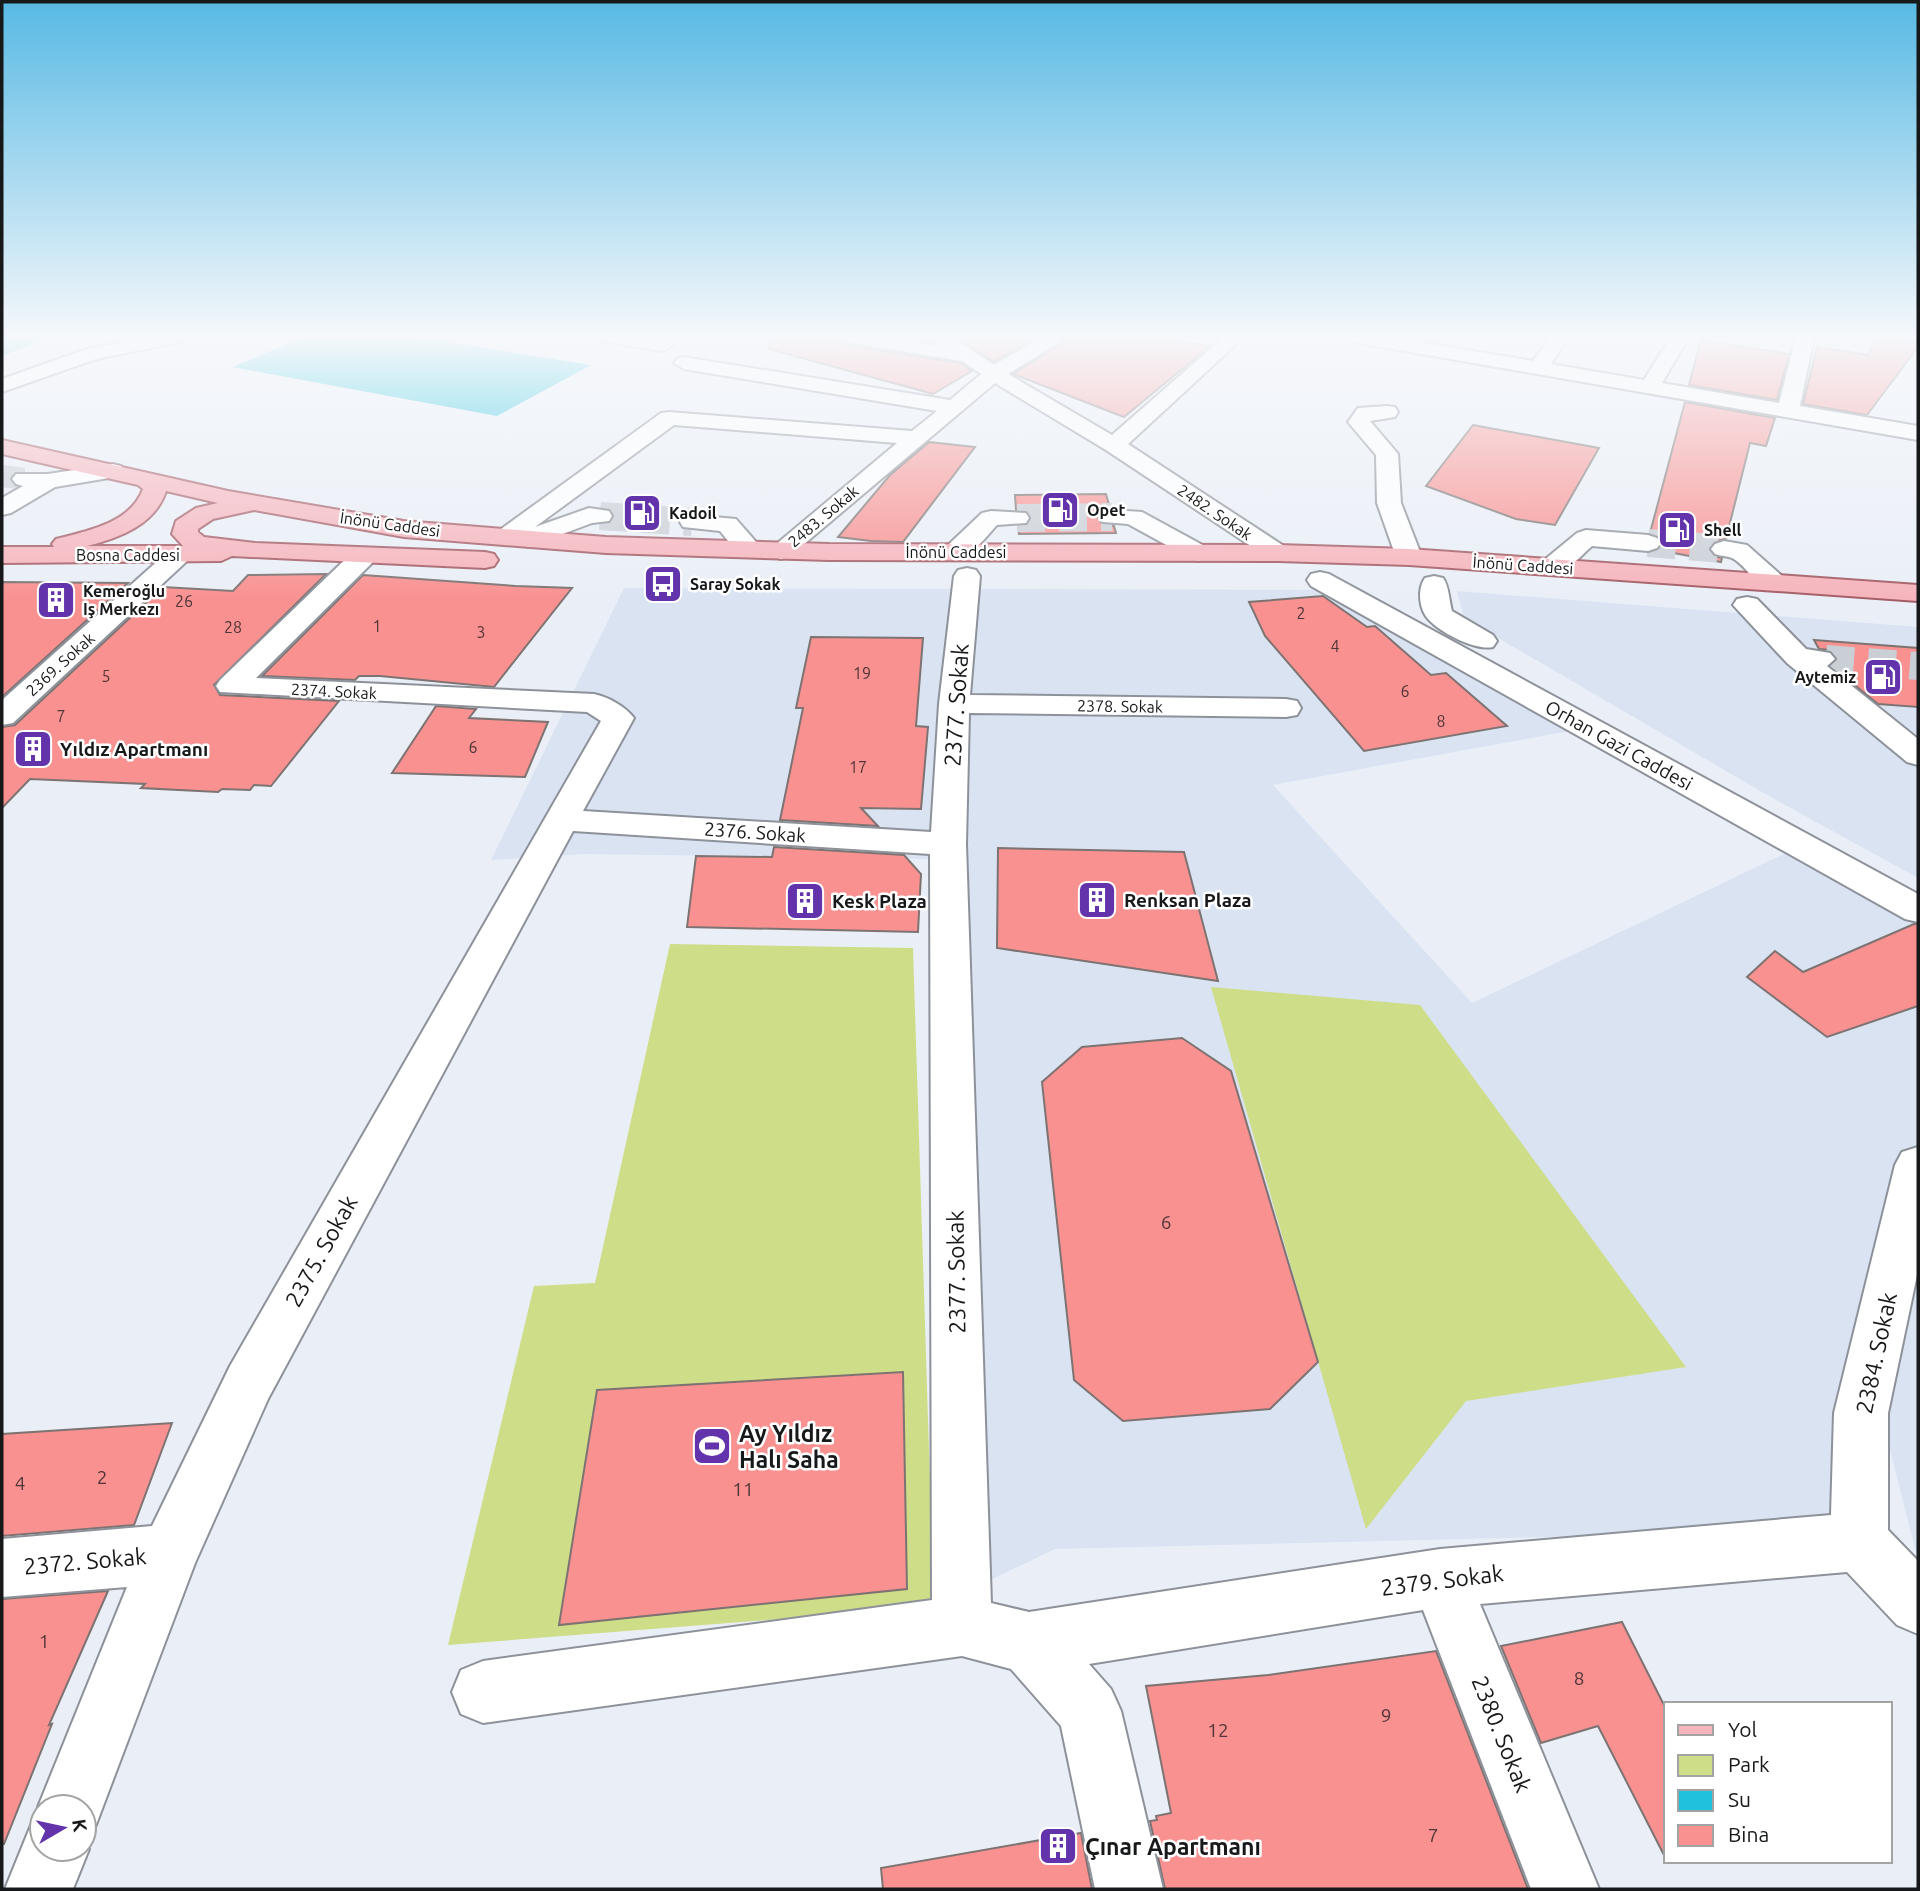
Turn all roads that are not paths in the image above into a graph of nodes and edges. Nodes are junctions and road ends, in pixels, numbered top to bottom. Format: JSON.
{"nodes":[{"id":1,"x":660,"y":425,"type":"edge"},
{"id":2,"x":759,"y":425,"type":"edge"},
{"id":3,"x":932,"y":425,"type":"edge"},
{"id":4,"x":1082,"y":425,"type":"edge"},
{"id":5,"x":1135,"y":425,"type":"edge"},
{"id":6,"x":1362,"y":425,"type":"edge"},
{"id":7,"x":1872,"y":425,"type":"edge"},
{"id":8,"x":1918,"y":433,"type":"edge"},
{"id":9,"x":917,"y":438,"type":"junction"},
{"id":10,"x":1114,"y":444,"type":"junction"},
{"id":11,"x":2,"y":447,"type":"tunnel mouth"},
{"id":12,"x":113,"y":471,"type":"junction"},
{"id":13,"x":144,"y":478,"type":"junction"},
{"id":14,"x":282,"y":507,"type":"junction"},
{"id":15,"x":2,"y":508,"type":"edge"},
{"id":16,"x":600,"y":516,"type":"tunnel mouth"},
{"id":17,"x":1112,"y":517,"type":"tunnel mouth"},
{"id":18,"x":1017,"y":518,"type":"tunnel mouth"},
{"id":19,"x":692,"y":522,"type":"tunnel mouth"},
{"id":20,"x":517,"y":538,"type":"junction"},
{"id":21,"x":1648,"y":543,"type":"tunnel mouth"},
{"id":22,"x":1724,"y":549,"type":"tunnel mouth"},
{"id":23,"x":750,"y":550,"type":"junction"},
{"id":24,"x":255,"y":551,"type":"junction"},
{"id":25,"x":781,"y":551,"type":"junction"},
{"id":26,"x":1199,"y":553,"type":"junction"},
{"id":27,"x":1278,"y":553,"type":"junction"},
{"id":28,"x":179,"y":555,"type":"junction"},
{"id":29,"x":364,"y":556,"type":"junction"},
{"id":30,"x":6,"y":559,"type":"edge"},
{"id":31,"x":961,"y":564,"type":"junction"},
{"id":32,"x":1552,"y":568,"type":"junction"},
{"id":33,"x":1417,"y":575,"type":"junction"},
{"id":34,"x":1144,"y":578,"type":"dead end"},
{"id":35,"x":1307,"y":580,"type":"joint"},
{"id":36,"x":1371,"y":582,"type":"dead end"},
{"id":37,"x":1773,"y":582,"type":"junction"},
{"id":38,"x":1918,"y":593,"type":"edge"},
{"id":39,"x":1746,"y":605,"type":"junction"},
{"id":40,"x":1918,"y":618,"type":"edge"},
{"id":41,"x":954,"y":704,"type":"junction"},
{"id":42,"x":1286,"y":708,"type":"dead end"},
{"id":43,"x":2,"y":716,"type":"edge"},
{"id":44,"x":618,"y":718,"type":"joint"},
{"id":45,"x":1918,"y":755,"type":"edge"},
{"id":46,"x":563,"y":820,"type":"junction"},
{"id":47,"x":948,"y":844,"type":"junction"},
{"id":48,"x":1918,"y":885,"type":"edge"},
{"id":49,"x":1918,"y":910,"type":"edge"},
{"id":50,"x":1918,"y":1165,"type":"edge"},
{"id":51,"x":1859,"y":1542,"type":"junction"},
{"id":52,"x":169,"y":1554,"type":"junction"},
{"id":53,"x":2,"y":1568,"type":"edge"},
{"id":54,"x":1440,"y":1578,"type":"junction"},
{"id":55,"x":1918,"y":1604,"type":"edge"},
{"id":56,"x":962,"y":1626,"type":"junction"},
{"id":57,"x":1028,"y":1643,"type":"junction"},
{"id":58,"x":483,"y":1692,"type":"dead end"},
{"id":59,"x":76,"y":1793,"type":"edge"},
{"id":60,"x":49,"y":1863,"type":"edge"},
{"id":61,"x":39,"y":1889,"type":"edge"},
{"id":62,"x":1129,"y":1889,"type":"edge"},
{"id":63,"x":1565,"y":1889,"type":"edge"}],
"edges":[{"from":1,"to":20,"type":"street"},
{"from":2,"to":9,"type":"street"},
{"from":3,"to":9,"type":"street","name":"2483. Sokak"},
{"from":4,"to":10,"type":"street","name":"2482. Sokak"},
{"from":5,"to":10,"type":"street"},
{"from":6,"to":33,"type":"street"},
{"from":7,"to":8,"type":"street"},
{"from":9,"to":25,"type":"street","name":"2483. Sokak"},
{"from":10,"to":27,"type":"street","name":"2482. Sokak"},
{"from":11,"to":12,"type":"main road","name":"İnönü Caddesi"},
{"from":12,"to":13,"type":"main road","name":"İnönü Caddesi"},
{"from":12,"to":15,"type":"street"},
{"from":13,"to":14,"type":"main road","name":"İnönü Caddesi"},
{"from":13,"to":30,"type":"main road"},
{"from":14,"to":20,"type":"main road","name":"İnönü Caddesi"},
{"from":14,"to":24,"type":"main road"},
{"from":16,"to":20,"type":"street"},
{"from":17,"to":26,"type":"street"},
{"from":18,"to":31,"type":"street"},
{"from":19,"to":23,"type":"street"},
{"from":20,"to":23,"type":"main road","name":"İnönü Caddesi"},
{"from":21,"to":32,"type":"street"},
{"from":22,"to":37,"type":"street"},
{"from":23,"to":25,"type":"main road","name":"İnönü Caddesi"},
{"from":24,"to":28,"type":"main road","name":"Bosna Caddesi"},
{"from":24,"to":29,"type":"main road","name":"İnönü Caddesi"},
{"from":25,"to":31,"type":"main road","name":"İnönü Caddesi"},
{"from":26,"to":27,"type":"main road","name":"İnönü Caddesi"},
{"from":26,"to":31,"type":"main road","name":"İnönü Caddesi"},
{"from":27,"to":33,"type":"main road","name":"İnönü Caddesi"},
{"from":28,"to":30,"type":"main road","name":"Bosna Caddesi"},
{"from":28,"to":43,"type":"street","name":"2369. Sokak"},
{"from":29,"to":31,"type":"main road","name":"İnönü Caddesi"},
{"from":29,"to":44,"type":"street","name":"2374. Sokak"},
{"from":31,"to":34,"type":"main road","name":"İnönü Caddesi"},
{"from":31,"to":41,"type":"street","name":"2377. Sokak"},
{"from":32,"to":33,"type":"main road","name":"İnönü Caddesi"},
{"from":32,"to":37,"type":"main road","name":"İnönü Caddesi"},
{"from":33,"to":39,"type":"main road","name":"İnönü Caddesi"},
{"from":33,"to":48,"type":"street","name":"Orhan Gazi Caddesi"},
{"from":35,"to":36,"type":"main road"},
{"from":35,"to":49,"type":"street","name":"Orhan Gazi Caddesi"},
{"from":37,"to":38,"type":"main road","name":"İnönü Caddesi"},
{"from":39,"to":40,"type":"main road","name":"İnönü Caddesi"},
{"from":39,"to":45,"type":"street"},
{"from":41,"to":42,"type":"street","name":"2378. Sokak"},
{"from":41,"to":47,"type":"street","name":"2377. Sokak"},
{"from":44,"to":46,"type":"street","name":"2375. Sokak"},
{"from":46,"to":47,"type":"street","name":"2376. Sokak"},
{"from":46,"to":52,"type":"street","name":"2375. Sokak"},
{"from":47,"to":56,"type":"street","name":"2377. Sokak"},
{"from":50,"to":51,"type":"street","name":"2384. Sokak"},
{"from":51,"to":54,"type":"street","name":"2379. Sokak"},
{"from":51,"to":55,"type":"street"},
{"from":52,"to":53,"type":"street","name":"2372. Sokak"},
{"from":52,"to":59,"type":"street","name":"2375. Sokak"},
{"from":54,"to":57,"type":"street","name":"2379. Sokak"},
{"from":54,"to":63,"type":"street","name":"2380. Sokak"},
{"from":56,"to":57,"type":"street"},
{"from":56,"to":58,"type":"street"},
{"from":57,"to":62,"type":"street"},
{"from":60,"to":61,"type":"street"}]}
